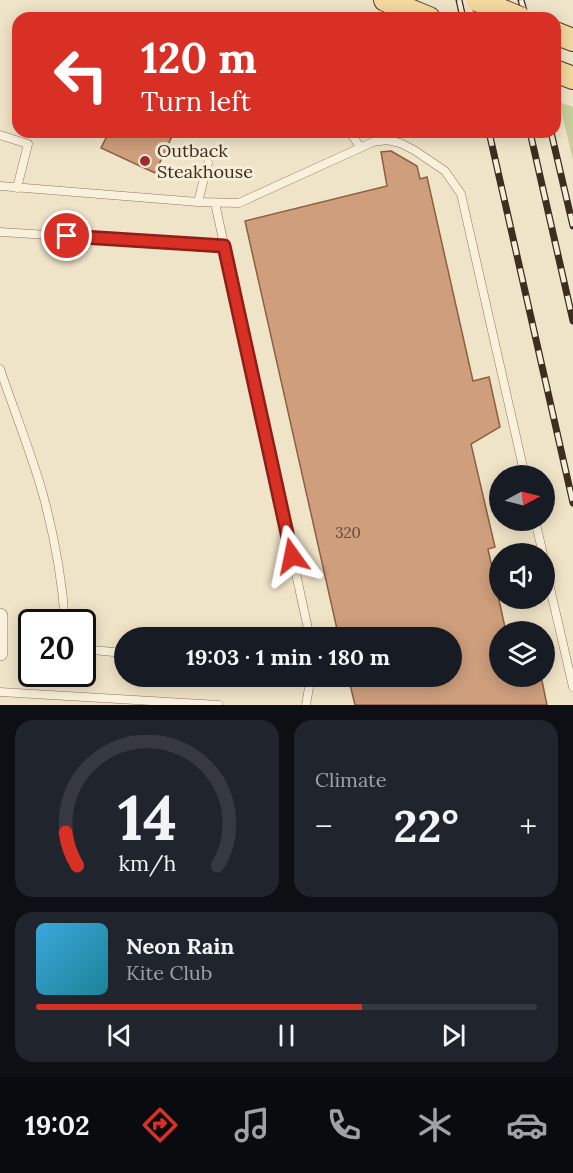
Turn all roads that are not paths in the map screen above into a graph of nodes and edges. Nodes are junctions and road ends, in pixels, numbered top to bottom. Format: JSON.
{"nodes":[{"id":1,"x":385,"y":0,"type":"edge"},
{"id":2,"x":477,"y":0,"type":"edge"},
{"id":3,"x":414,"y":12,"type":"edge"},
{"id":4,"x":506,"y":12,"type":"edge"},
{"id":5,"x":0,"y":135,"type":"edge"},
{"id":6,"x":354,"y":138,"type":"edge"},
{"id":7,"x":360,"y":147,"type":"junction"},
{"id":8,"x":208,"y":163,"type":"dead end"},
{"id":9,"x":0,"y":186,"type":"edge"},
{"id":10,"x":17,"y":188,"type":"junction"},
{"id":11,"x":198,"y":202,"type":"junction"},
{"id":12,"x":215,"y":203,"type":"junction"},
{"id":13,"x":0,"y":232,"type":"edge"},
{"id":14,"x":224,"y":246,"type":"junction"},
{"id":15,"x":0,"y":369,"type":"edge"},
{"id":16,"x":523,"y":465,"type":"edge"},
{"id":17,"x":64,"y":609,"type":"edge"},
{"id":18,"x":555,"y":609,"type":"edge"},
{"id":19,"x":0,"y":616,"type":"edge"},
{"id":20,"x":308,"y":627,"type":"edge"},
{"id":21,"x":96,"y":650,"type":"edge"},
{"id":22,"x":114,"y":651,"type":"edge"},
{"id":23,"x":0,"y":652,"type":"edge"},
{"id":24,"x":309,"y":687,"type":"edge"},
{"id":25,"x":573,"y":687,"type":"edge"},
{"id":26,"x":0,"y":692,"type":"edge"},
{"id":27,"x":219,"y":705,"type":"edge"},
{"id":28,"x":306,"y":705,"type":"edge"}],
"edges":[{"from":1,"to":3,"type":"main road"},
{"from":2,"to":4,"type":"main road","bridge":true},
{"from":5,"to":10,"type":"lane"},
{"from":6,"to":7,"type":"lane"},
{"from":7,"to":12,"type":"lane"},
{"from":7,"to":16,"type":"lane"},
{"from":8,"to":11,"type":"lane"},
{"from":9,"to":10,"type":"lane"},
{"from":10,"to":11,"type":"lane"},
{"from":11,"to":12,"type":"lane"},
{"from":12,"to":14,"type":"lane"},
{"from":13,"to":14,"type":"lane"},
{"from":14,"to":20,"type":"lane"},
{"from":15,"to":17,"type":"lane"},
{"from":18,"to":25,"type":"lane"},
{"from":19,"to":23,"type":"street"},
{"from":21,"to":22,"type":"lane"},
{"from":24,"to":28,"type":"lane"},
{"from":26,"to":27,"type":"lane"}]}
